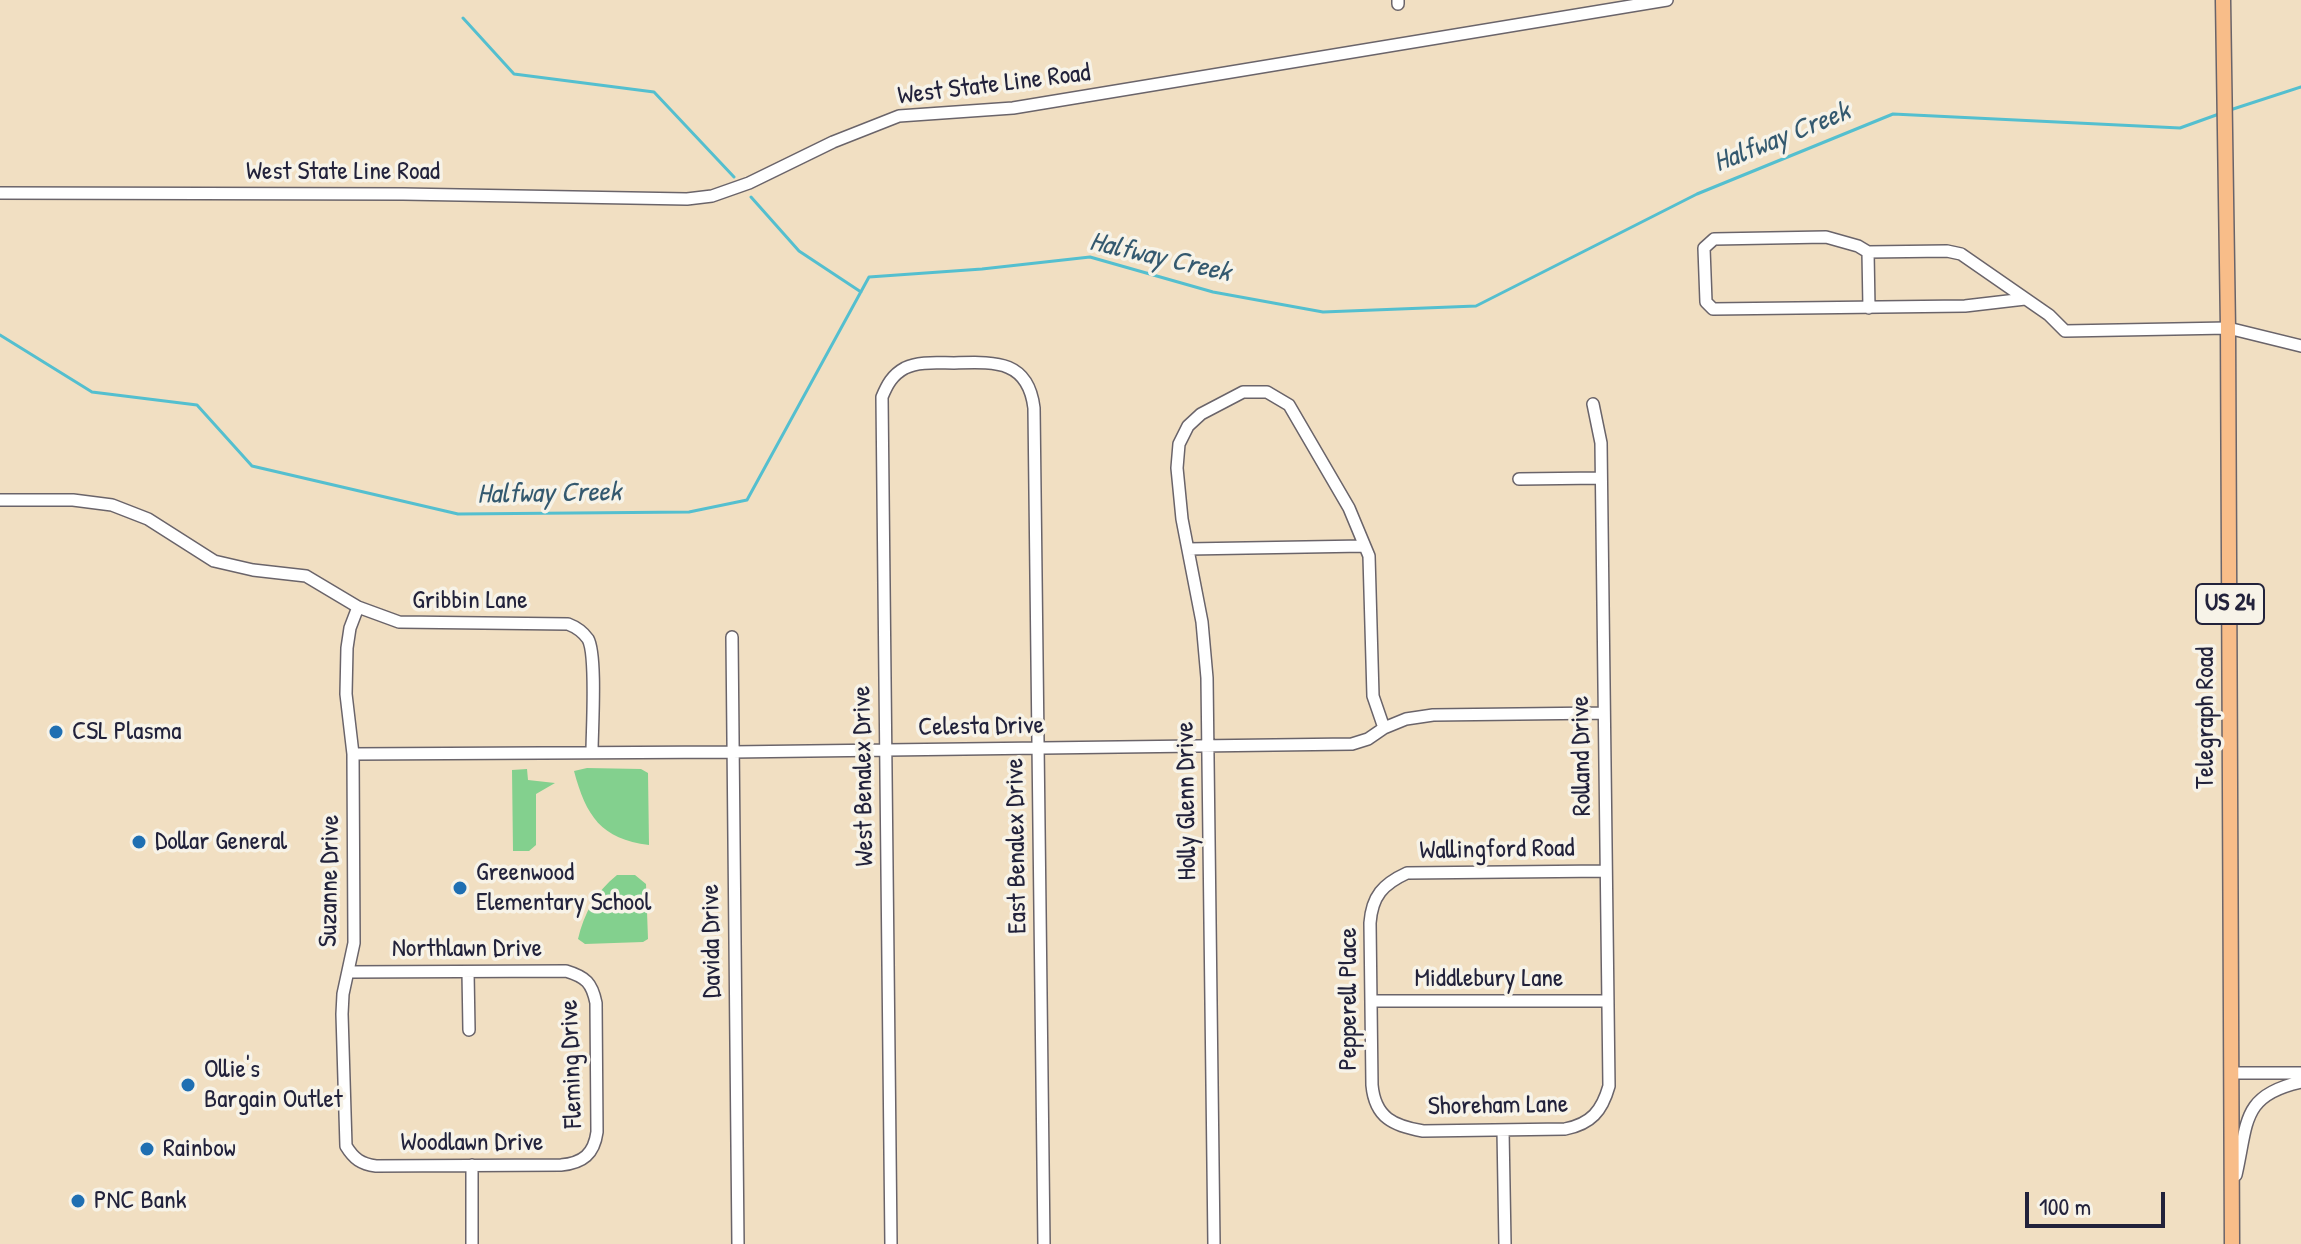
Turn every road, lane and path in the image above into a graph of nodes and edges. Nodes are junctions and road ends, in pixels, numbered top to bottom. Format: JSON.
{"nodes":[{"id":1,"x":1667,"y":0,"type":"edge"},
{"id":2,"x":2223,"y":0,"type":"edge"},
{"id":3,"x":0,"y":193,"type":"edge"},
{"id":4,"x":1868,"y":252,"type":"junction"},
{"id":5,"x":2025,"y":299,"type":"junction"},
{"id":6,"x":1869,"y":308,"type":"junction"},
{"id":7,"x":2228,"y":328,"type":"junction"},
{"id":8,"x":2301,"y":346,"type":"edge"},
{"id":9,"x":957,"y":363,"type":"joint"},
{"id":10,"x":1593,"y":404,"type":"dead end"},
{"id":11,"x":1601,"y":478,"type":"junction"},
{"id":12,"x":1519,"y":479,"type":"dead end"},
{"id":13,"x":0,"y":500,"type":"edge"},
{"id":14,"x":1364,"y":546,"type":"junction"},
{"id":15,"x":1188,"y":549,"type":"junction"},
{"id":16,"x":358,"y":607,"type":"junction"},
{"id":17,"x":732,"y":637,"type":"dead end"},
{"id":18,"x":1603,"y":713,"type":"junction"},
{"id":19,"x":1384,"y":728,"type":"junction"},
{"id":20,"x":1208,"y":747,"type":"junction"},
{"id":21,"x":1037,"y":748,"type":"junction"},
{"id":22,"x":886,"y":750,"type":"junction"},
{"id":23,"x":592,"y":752,"type":"junction"},
{"id":24,"x":732,"y":752,"type":"junction"},
{"id":25,"x":353,"y":754,"type":"junction"},
{"id":26,"x":1606,"y":871,"type":"junction"},
{"id":27,"x":1391,"y":881,"type":"joint"},
{"id":28,"x":349,"y":972,"type":"junction"},
{"id":29,"x":468,"y":972,"type":"junction"},
{"id":30,"x":585,"y":977,"type":"joint"},
{"id":31,"x":1371,"y":1001,"type":"junction"},
{"id":32,"x":1608,"y":1001,"type":"junction"},
{"id":33,"x":469,"y":1030,"type":"dead end"},
{"id":34,"x":2232,"y":1073,"type":"junction"},
{"id":35,"x":2301,"y":1073,"type":"edge"},
{"id":36,"x":2301,"y":1082,"type":"edge"},
{"id":37,"x":1602,"y":1105,"type":"joint"},
{"id":38,"x":1387,"y":1121,"type":"joint"},
{"id":39,"x":1503,"y":1130,"type":"junction"},
{"id":40,"x":592,"y":1152,"type":"joint"},
{"id":41,"x":351,"y":1155,"type":"joint"},
{"id":42,"x":472,"y":1165,"type":"junction"},
{"id":43,"x":2232,"y":1191,"type":"junction"},
{"id":44,"x":472,"y":1244,"type":"edge"},
{"id":45,"x":738,"y":1244,"type":"edge"},
{"id":46,"x":891,"y":1244,"type":"edge"},
{"id":47,"x":1044,"y":1244,"type":"edge"},
{"id":48,"x":1214,"y":1244,"type":"edge"},
{"id":49,"x":1505,"y":1244,"type":"edge"},
{"id":50,"x":2232,"y":1244,"type":"edge"}],
"edges":[{"from":1,"to":3,"type":"street","name":"West State Line Road"},
{"from":2,"to":7,"type":"main road","name":"Telegraph Road","number":"US 24"},
{"from":4,"to":5,"type":"street"},
{"from":4,"to":6,"type":"street"},
{"from":4,"to":6,"type":"street"},
{"from":5,"to":6,"type":"street"},
{"from":5,"to":7,"type":"street"},
{"from":7,"to":8,"type":"street"},
{"from":7,"to":34,"type":"main road","name":"Telegraph Road","number":"US 24"},
{"from":9,"to":21,"type":"street","name":"East Benalex Drive"},
{"from":9,"to":22,"type":"street","name":"West Benalex Drive"},
{"from":10,"to":11,"type":"street","name":"Rolland Drive"},
{"from":11,"to":12,"type":"street"},
{"from":11,"to":18,"type":"street","name":"Rolland Drive"},
{"from":13,"to":16,"type":"street","name":"Gribbin Lane"},
{"from":14,"to":15,"type":"street"},
{"from":14,"to":15,"type":"street","name":"Holly Glenn Drive"},
{"from":14,"to":19,"type":"street"},
{"from":15,"to":20,"type":"street","name":"Holly Glenn Drive"},
{"from":16,"to":23,"type":"street","name":"Gribbin Lane"},
{"from":16,"to":25,"type":"street","name":"Suzanne Drive"},
{"from":17,"to":24,"type":"street","name":"Davida Drive"},
{"from":18,"to":19,"type":"street","name":"Celesta Drive"},
{"from":18,"to":26,"type":"street","name":"Rolland Drive"},
{"from":19,"to":20,"type":"street","name":"Celesta Drive"},
{"from":20,"to":21,"type":"street","name":"Celesta Drive"},
{"from":20,"to":48,"type":"street","name":"Holly Glenn Drive"},
{"from":21,"to":22,"type":"street","name":"Celesta Drive"},
{"from":21,"to":47,"type":"street","name":"East Benalex Drive"},
{"from":22,"to":24,"type":"street","name":"Celesta Drive"},
{"from":22,"to":46,"type":"street","name":"West Benalex Drive"},
{"from":23,"to":24,"type":"street","name":"Celesta Drive"},
{"from":23,"to":25,"type":"street","name":"Celesta Drive"},
{"from":24,"to":45,"type":"street","name":"Davida Drive"},
{"from":25,"to":28,"type":"street","name":"Suzanne Drive"},
{"from":26,"to":27,"type":"street","name":"Wallingford Road"},
{"from":26,"to":32,"type":"street","name":"Rolland Drive"},
{"from":27,"to":31,"type":"street","name":"Pepperell Place"},
{"from":28,"to":29,"type":"street","name":"Northlawn Drive"},
{"from":28,"to":41,"type":"street","name":"Suzanne Drive"},
{"from":29,"to":30,"type":"street","name":"Northlawn Drive"},
{"from":29,"to":33,"type":"street"},
{"from":30,"to":40,"type":"street","name":"Fleming Drive"},
{"from":31,"to":32,"type":"street","name":"Middlebury Lane"},
{"from":31,"to":38,"type":"street","name":"Pepperell Place"},
{"from":32,"to":37,"type":"street","name":"Rolland Drive"},
{"from":34,"to":35,"type":"street"},
{"from":34,"to":43,"type":"main road","name":"Telegraph Road","number":"US 24"},
{"from":36,"to":43,"type":"street"},
{"from":37,"to":39,"type":"street","name":"Shoreham Lane"},
{"from":38,"to":39,"type":"street","name":"Shoreham Lane"},
{"from":39,"to":49,"type":"street"},
{"from":40,"to":42,"type":"street","name":"Woodlawn Drive"},
{"from":41,"to":42,"type":"street","name":"Woodlawn Drive"},
{"from":42,"to":44,"type":"street"},
{"from":43,"to":50,"type":"main road","name":"Telegraph Road","number":"US 24"}]}
